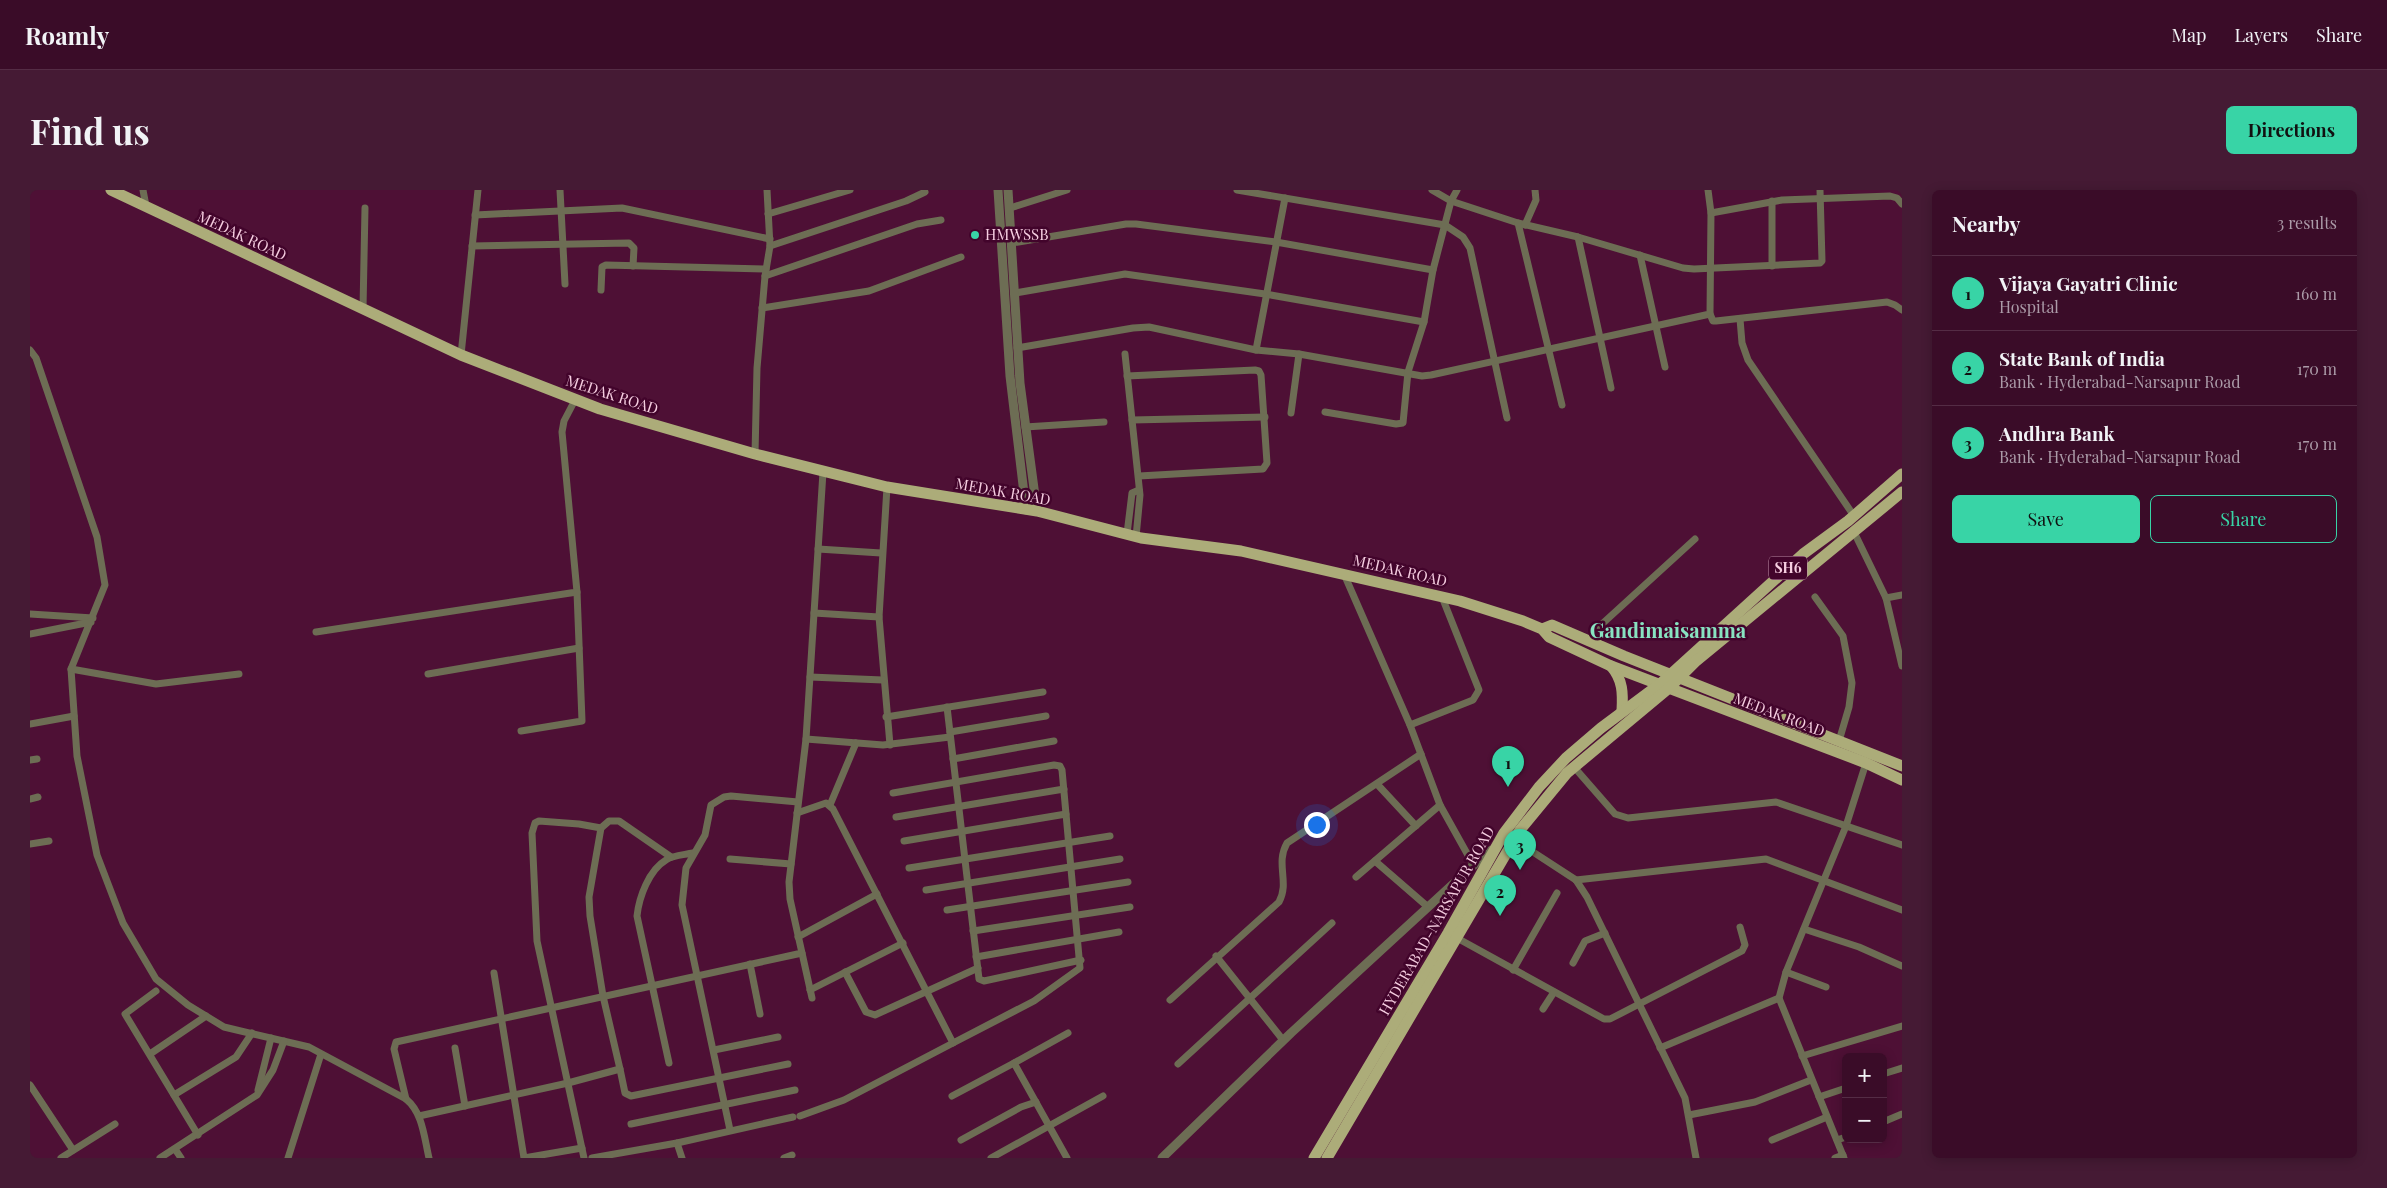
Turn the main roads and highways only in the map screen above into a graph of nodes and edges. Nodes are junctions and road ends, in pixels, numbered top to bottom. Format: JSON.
{"nodes":[{"id":1,"x":111,"y":190,"type":"edge"},
{"id":2,"x":1902,"y":474,"type":"edge"},
{"id":3,"x":1902,"y":492,"type":"edge"},
{"id":4,"x":1542,"y":629,"type":"junction"},
{"id":5,"x":1611,"y":666,"type":"junction"},
{"id":6,"x":1675,"y":676,"type":"junction"},
{"id":7,"x":1664,"y":686,"type":"junction"},
{"id":8,"x":1622,"y":711,"type":"junction"},
{"id":9,"x":1902,"y":766,"type":"edge"},
{"id":10,"x":1902,"y":780,"type":"edge"},
{"id":11,"x":1314,"y":1158,"type":"edge"},
{"id":12,"x":1327,"y":1158,"type":"edge"}],
"edges":[{"from":1,"to":4,"type":"main road","name":"MEDAK ROAD"},
{"from":2,"to":6,"type":"main road","number":"SH6"},
{"from":3,"to":6,"type":"main road","number":"SH6"},
{"from":4,"to":5,"type":"main road","name":"MEDAK ROAD"},
{"from":4,"to":6,"type":"main road"},
{"from":5,"to":7,"type":"main road","name":"MEDAK ROAD"},
{"from":5,"to":8,"type":"main road"},
{"from":6,"to":7,"type":"main road"},
{"from":6,"to":9,"type":"main road"},
{"from":7,"to":8,"type":"main road","name":"HYDERABAD-NARSAPUR ROAD"},
{"from":7,"to":10,"type":"main road","name":"MEDAK ROAD"},
{"from":7,"to":12,"type":"main road","name":"HYDERABAD-NARSAPUR ROAD"},
{"from":8,"to":11,"type":"main road","name":"HYDERABAD-NARSAPUR ROAD"}]}
